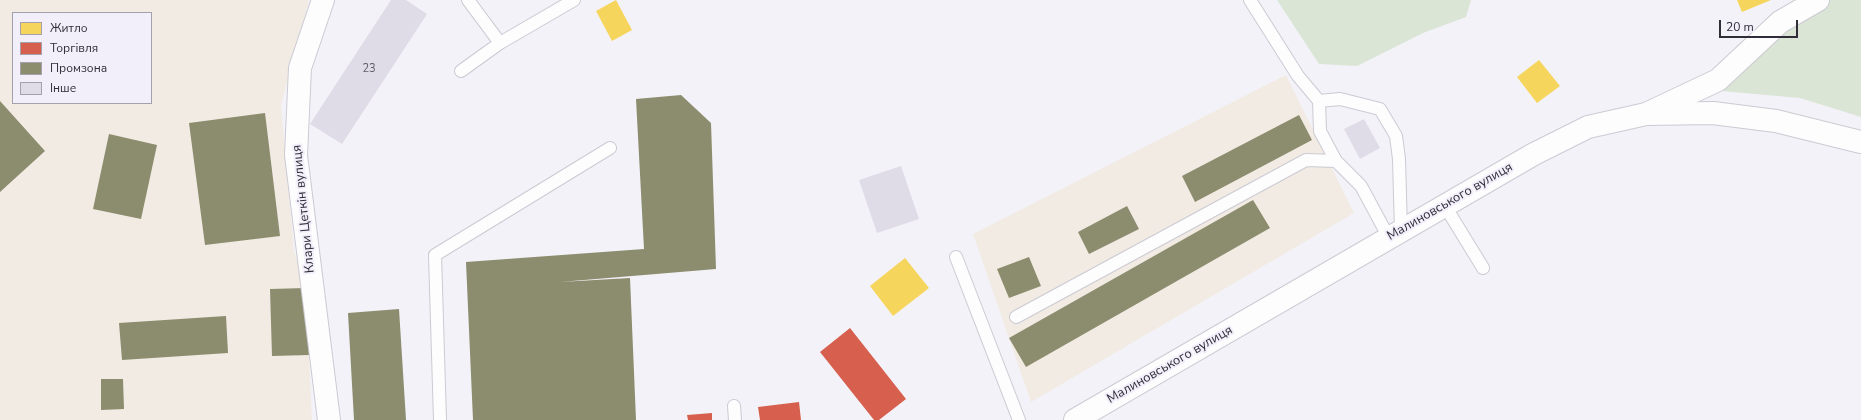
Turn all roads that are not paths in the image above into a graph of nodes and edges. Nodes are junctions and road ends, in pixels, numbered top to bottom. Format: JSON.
{"nodes":[{"id":1,"x":323,"y":0,"type":"edge"},
{"id":2,"x":468,"y":0,"type":"edge"},
{"id":3,"x":574,"y":0,"type":"edge"},
{"id":4,"x":1250,"y":0,"type":"edge"},
{"id":5,"x":1818,"y":0,"type":"edge"},
{"id":6,"x":500,"y":42,"type":"junction"},
{"id":7,"x":461,"y":71,"type":"dead end"},
{"id":8,"x":1319,"y":101,"type":"junction"},
{"id":9,"x":1646,"y":114,"type":"junction"},
{"id":10,"x":1861,"y":142,"type":"edge"},
{"id":11,"x":610,"y":148,"type":"dead end"},
{"id":12,"x":1336,"y":161,"type":"junction"},
{"id":13,"x":1445,"y":206,"type":"junction"},
{"id":14,"x":1395,"y":234,"type":"junction"},
{"id":15,"x":956,"y":258,"type":"dead end"},
{"id":16,"x":1483,"y":268,"type":"dead end"},
{"id":17,"x":1016,"y":317,"type":"dead end"},
{"id":18,"x":734,"y":406,"type":"dead end"},
{"id":19,"x":329,"y":420,"type":"edge"},
{"id":20,"x":440,"y":420,"type":"edge"},
{"id":21,"x":735,"y":420,"type":"edge"},
{"id":22,"x":1019,"y":420,"type":"edge"},
{"id":23,"x":1075,"y":420,"type":"edge"}],
"edges":[{"from":1,"to":19,"type":"main road","name":"Клари Цеткін вулиця"},
{"from":2,"to":6,"type":"lane"},
{"from":3,"to":6,"type":"lane"},
{"from":4,"to":8,"type":"lane"},
{"from":5,"to":9,"type":"main road"},
{"from":6,"to":7,"type":"lane"},
{"from":8,"to":12,"type":"lane"},
{"from":8,"to":14,"type":"lane"},
{"from":9,"to":10,"type":"main road","name":"Малиновського вулиця"},
{"from":9,"to":13,"type":"main road","name":"Малиновського вулиця"},
{"from":11,"to":20,"type":"lane"},
{"from":12,"to":14,"type":"lane"},
{"from":12,"to":17,"type":"lane"},
{"from":13,"to":14,"type":"main road","name":"Малиновського вулиця"},
{"from":13,"to":16,"type":"lane"},
{"from":14,"to":23,"type":"main road","name":"Малиновського вулиця"},
{"from":15,"to":22,"type":"lane"},
{"from":18,"to":21,"type":"lane"}]}
